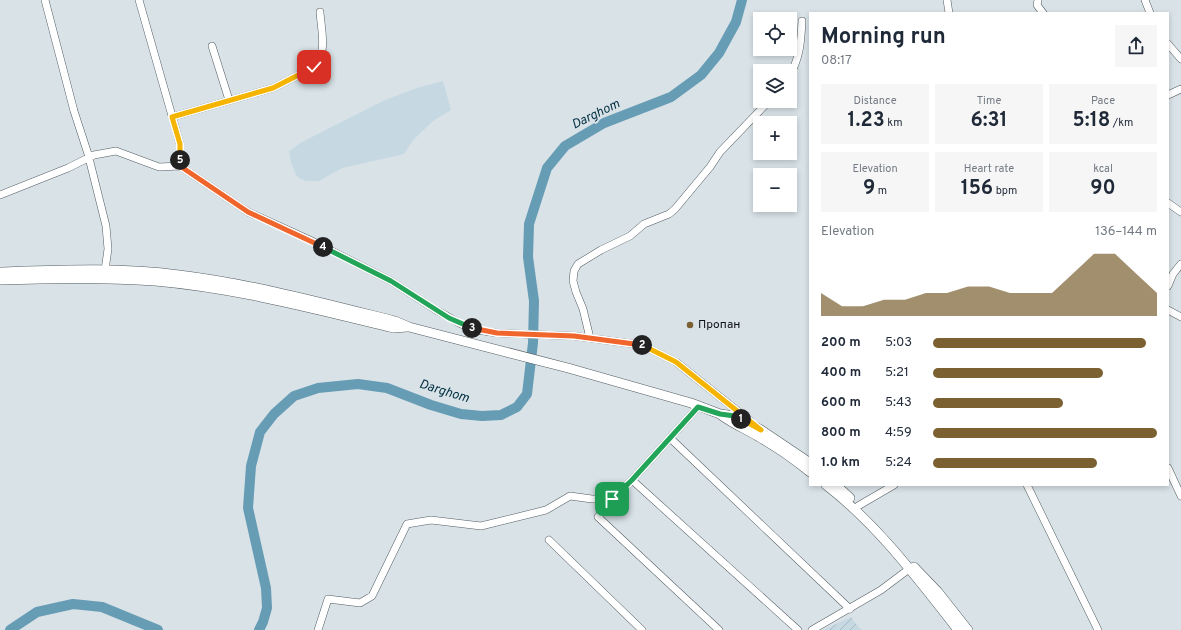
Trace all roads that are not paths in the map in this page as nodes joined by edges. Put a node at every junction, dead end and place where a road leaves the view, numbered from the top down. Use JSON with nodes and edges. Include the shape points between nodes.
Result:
{"nodes":[{"id":1,"x":46,"y":0,"type":"edge"},
{"id":2,"x":139,"y":0,"type":"edge"},
{"id":3,"x":947,"y":0,"type":"edge"},
{"id":4,"x":1038,"y":0,"type":"edge"},
{"id":5,"x":1146,"y":0,"type":"edge"},
{"id":6,"x":320,"y":12,"type":"dead end"},
{"id":7,"x":949,"y":12,"type":"edge"},
{"id":8,"x":1042,"y":12,"type":"edge"},
{"id":9,"x":1150,"y":12,"type":"edge"},
{"id":10,"x":802,"y":21,"type":"dead end"},
{"id":11,"x":1169,"y":45,"type":"edge"},
{"id":12,"x":212,"y":46,"type":"dead end"},
{"id":13,"x":1181,"y":59,"type":"edge"},
{"id":14,"x":795,"y":64,"type":"edge"},
{"id":15,"x":1181,"y":89,"type":"edge"},
{"id":16,"x":1169,"y":94,"type":"edge"},
{"id":17,"x":229,"y":100,"type":"junction"},
{"id":18,"x":762,"y":108,"type":"edge"},
{"id":19,"x":172,"y":117,"type":"junction"},
{"id":20,"x":88,"y":159,"type":"junction"},
{"id":21,"x":180,"y":166,"type":"junction"},
{"id":22,"x":0,"y":195,"type":"edge"},
{"id":23,"x":1169,"y":204,"type":"edge"},
{"id":24,"x":1181,"y":212,"type":"edge"},
{"id":25,"x":1181,"y":264,"type":"edge"},
{"id":26,"x":104,"y":270,"type":"junction"},
{"id":27,"x":0,"y":272,"type":"edge"},
{"id":28,"x":1171,"y":272,"type":"edge"},
{"id":29,"x":0,"y":280,"type":"edge"},
{"id":30,"x":1169,"y":311,"type":"edge"},
{"id":31,"x":1181,"y":317,"type":"edge"},
{"id":32,"x":409,"y":327,"type":"junction"},
{"id":33,"x":590,"y":338,"type":"junction"},
{"id":34,"x":698,"y":407,"type":"junction"},
{"id":35,"x":720,"y":414,"type":"junction"},
{"id":36,"x":761,"y":430,"type":"junction"},
{"id":37,"x":670,"y":438,"type":"junction"},
{"id":38,"x":809,"y":462,"type":"edge"},
{"id":39,"x":1169,"y":470,"type":"edge"},
{"id":40,"x":809,"y":471,"type":"edge"},
{"id":41,"x":632,"y":480,"type":"junction"},
{"id":42,"x":827,"y":486,"type":"edge"},
{"id":43,"x":837,"y":486,"type":"edge"},
{"id":44,"x":892,"y":486,"type":"edge"},
{"id":45,"x":1027,"y":486,"type":"edge"},
{"id":46,"x":1181,"y":496,"type":"edge"},
{"id":47,"x":612,"y":499,"type":"junction"},
{"id":48,"x":858,"y":506,"type":"junction"},
{"id":49,"x":549,"y":540,"type":"dead end"},
{"id":50,"x":909,"y":569,"type":"junction"},
{"id":51,"x":850,"y":609,"type":"junction"},
{"id":52,"x":318,"y":630,"type":"edge"},
{"id":53,"x":642,"y":630,"type":"edge"},
{"id":54,"x":719,"y":630,"type":"edge"},
{"id":55,"x":798,"y":630,"type":"edge"},
{"id":56,"x":812,"y":630,"type":"edge"},
{"id":57,"x":958,"y":630,"type":"edge"},
{"id":58,"x":968,"y":630,"type":"edge"},
{"id":59,"x":1098,"y":630,"type":"edge"}],
"edges":[{"from":1,"to":20,"type":"street"},
{"from":2,"to":19,"type":"street"},
{"from":3,"to":7,"type":"street"},
{"from":4,"to":8,"type":"street","via":[[1037,5]]},
{"from":5,"to":9,"type":"street"},
{"from":6,"to":17,"type":"street","via":[[322,44],[319,62],[314,67],[273,88]]},
{"from":10,"to":14,"type":"street","via":[[801,41]]},
{"from":11,"to":13,"type":"street"},
{"from":12,"to":17,"type":"street"},
{"from":15,"to":16,"type":"street"},
{"from":17,"to":19,"type":"street"},
{"from":18,"to":33,"type":"street","via":[[720,152],[675,209],[644,224],[630,236],[578,264],[573,281]]},
{"from":19,"to":21,"type":"street","via":[[180,144]]},
{"from":20,"to":21,"type":"street","via":[[94,155],[116,151],[159,167]]},
{"from":20,"to":22,"type":"street"},
{"from":20,"to":26,"type":"street","via":[[106,226],[108,248]]},
{"from":21,"to":33,"type":"street","via":[[248,212],[391,281],[461,324],[497,333]]},
{"from":23,"to":24,"type":"street"},
{"from":25,"to":28,"type":"street"},
{"from":26,"to":27,"type":"main road"},
{"from":26,"to":32,"type":"main road","via":[[178,274],[242,284],[395,321]]},
{"from":29,"to":32,"type":"main road","via":[[95,278],[155,281],[294,304],[394,328]]},
{"from":30,"to":31,"type":"street"},
{"from":32,"to":34,"type":"main road","via":[[568,368]]},
{"from":33,"to":36,"type":"street","via":[[642,345],[670,358]]},
{"from":34,"to":35,"type":"main road"},
{"from":34,"to":37,"type":"street"},
{"from":35,"to":36,"type":"main road","via":[[735,416]]},
{"from":35,"to":40,"type":"main road","via":[[731,423],[775,446]]},
{"from":36,"to":38,"type":"main road"},
{"from":37,"to":41,"type":"street"},
{"from":37,"to":51,"type":"street"},
{"from":39,"to":46,"type":"street"},
{"from":41,"to":47,"type":"street"},
{"from":41,"to":55,"type":"street"},
{"from":42,"to":50,"type":"main road","via":[[857,511]]},
{"from":43,"to":48,"type":"main road"},
{"from":44,"to":48,"type":"street"},
{"from":45,"to":59,"type":"street"},
{"from":47,"to":52,"type":"street","via":[[570,496],[546,510],[481,526],[430,520],[407,524],[372,596],[360,603],[328,599]]},
{"from":47,"to":54,"type":"street","via":[[598,517]]},
{"from":48,"to":58,"type":"main road","via":[[938,592]]},
{"from":49,"to":53,"type":"street"},
{"from":50,"to":51,"type":"street"},
{"from":50,"to":57,"type":"main road"},
{"from":51,"to":56,"type":"street"}]}
